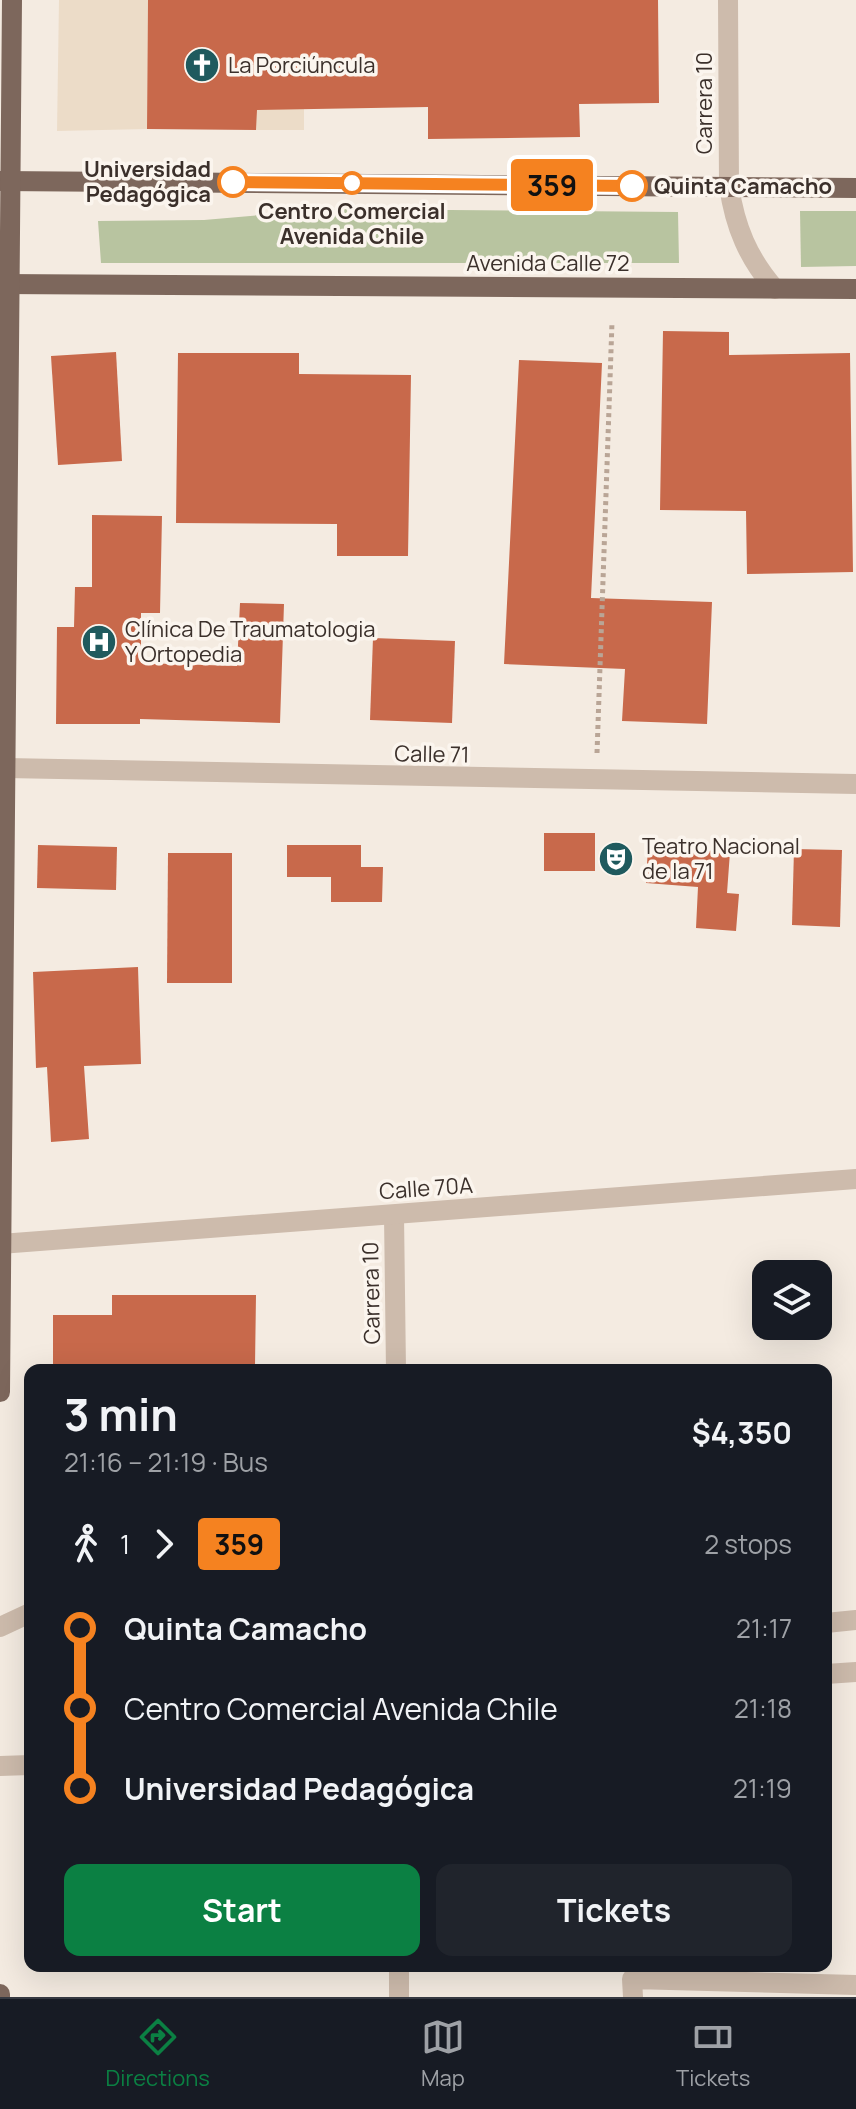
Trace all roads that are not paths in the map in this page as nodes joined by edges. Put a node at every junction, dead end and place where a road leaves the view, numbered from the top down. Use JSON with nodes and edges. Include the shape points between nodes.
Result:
{"nodes":[{"id":1,"x":12,"y":0,"type":"edge"},
{"id":2,"x":728,"y":0,"type":"edge"},
{"id":3,"x":5,"y":181,"type":"edge"},
{"id":4,"x":729,"y":186,"type":"junction"},
{"id":5,"x":856,"y":188,"type":"edge"},
{"id":6,"x":5,"y":284,"type":"edge"},
{"id":7,"x":775,"y":289,"type":"junction"},
{"id":8,"x":856,"y":289,"type":"edge"},
{"id":9,"x":6,"y":768,"type":"junction"},
{"id":10,"x":856,"y":784,"type":"edge"},
{"id":11,"x":3,"y":888,"type":"edge"},
{"id":12,"x":856,"y":1179,"type":"edge"},
{"id":13,"x":394,"y":1215,"type":"junction"},
{"id":14,"x":1,"y":1244,"type":"edge"},
{"id":15,"x":396,"y":1364,"type":"edge"},
{"id":16,"x":0,"y":1392,"type":"edge"},
{"id":17,"x":24,"y":1616,"type":"edge"},
{"id":18,"x":856,"y":1620,"type":"edge"},
{"id":19,"x":832,"y":1622,"type":"edge"},
{"id":20,"x":0,"y":1627,"type":"edge"},
{"id":21,"x":856,"y":1672,"type":"edge"},
{"id":22,"x":832,"y":1674,"type":"edge"},
{"id":23,"x":24,"y":1765,"type":"edge"},
{"id":24,"x":0,"y":1766,"type":"edge"},
{"id":25,"x":399,"y":1972,"type":"edge"},
{"id":26,"x":856,"y":1985,"type":"edge"},
{"id":27,"x":399,"y":1997,"type":"edge"},
{"id":28,"x":633,"y":1997,"type":"edge"}],
"edges":[{"from":1,"to":3,"type":"main road"},
{"from":2,"to":4,"type":"street","name":"Carrera 10"},
{"from":3,"to":4,"type":"main road"},
{"from":3,"to":6,"type":"main road"},
{"from":4,"to":5,"type":"main road"},
{"from":4,"to":7,"type":"street","name":"Carrera 10","via":[[744,246]]},
{"from":6,"to":7,"type":"main road","name":"Avenida Calle 72"},
{"from":6,"to":9,"type":"main road"},
{"from":7,"to":8,"type":"main road","name":"Avenida Calle 72"},
{"from":9,"to":10,"type":"street","name":"Calle 71"},
{"from":9,"to":11,"type":"main road"},
{"from":11,"to":14,"type":"main road"},
{"from":12,"to":13,"type":"street","name":"Calle 70A"},
{"from":13,"to":14,"type":"street","name":"Calle 70A"},
{"from":13,"to":15,"type":"street","name":"Carrera 10"},
{"from":14,"to":16,"type":"main road"},
{"from":17,"to":20,"type":"street"},
{"from":18,"to":19,"type":"street"},
{"from":21,"to":22,"type":"street"},
{"from":23,"to":24,"type":"street"},
{"from":25,"to":27,"type":"street"},
{"from":26,"to":28,"type":"street","via":[[632,1979]]}]}
